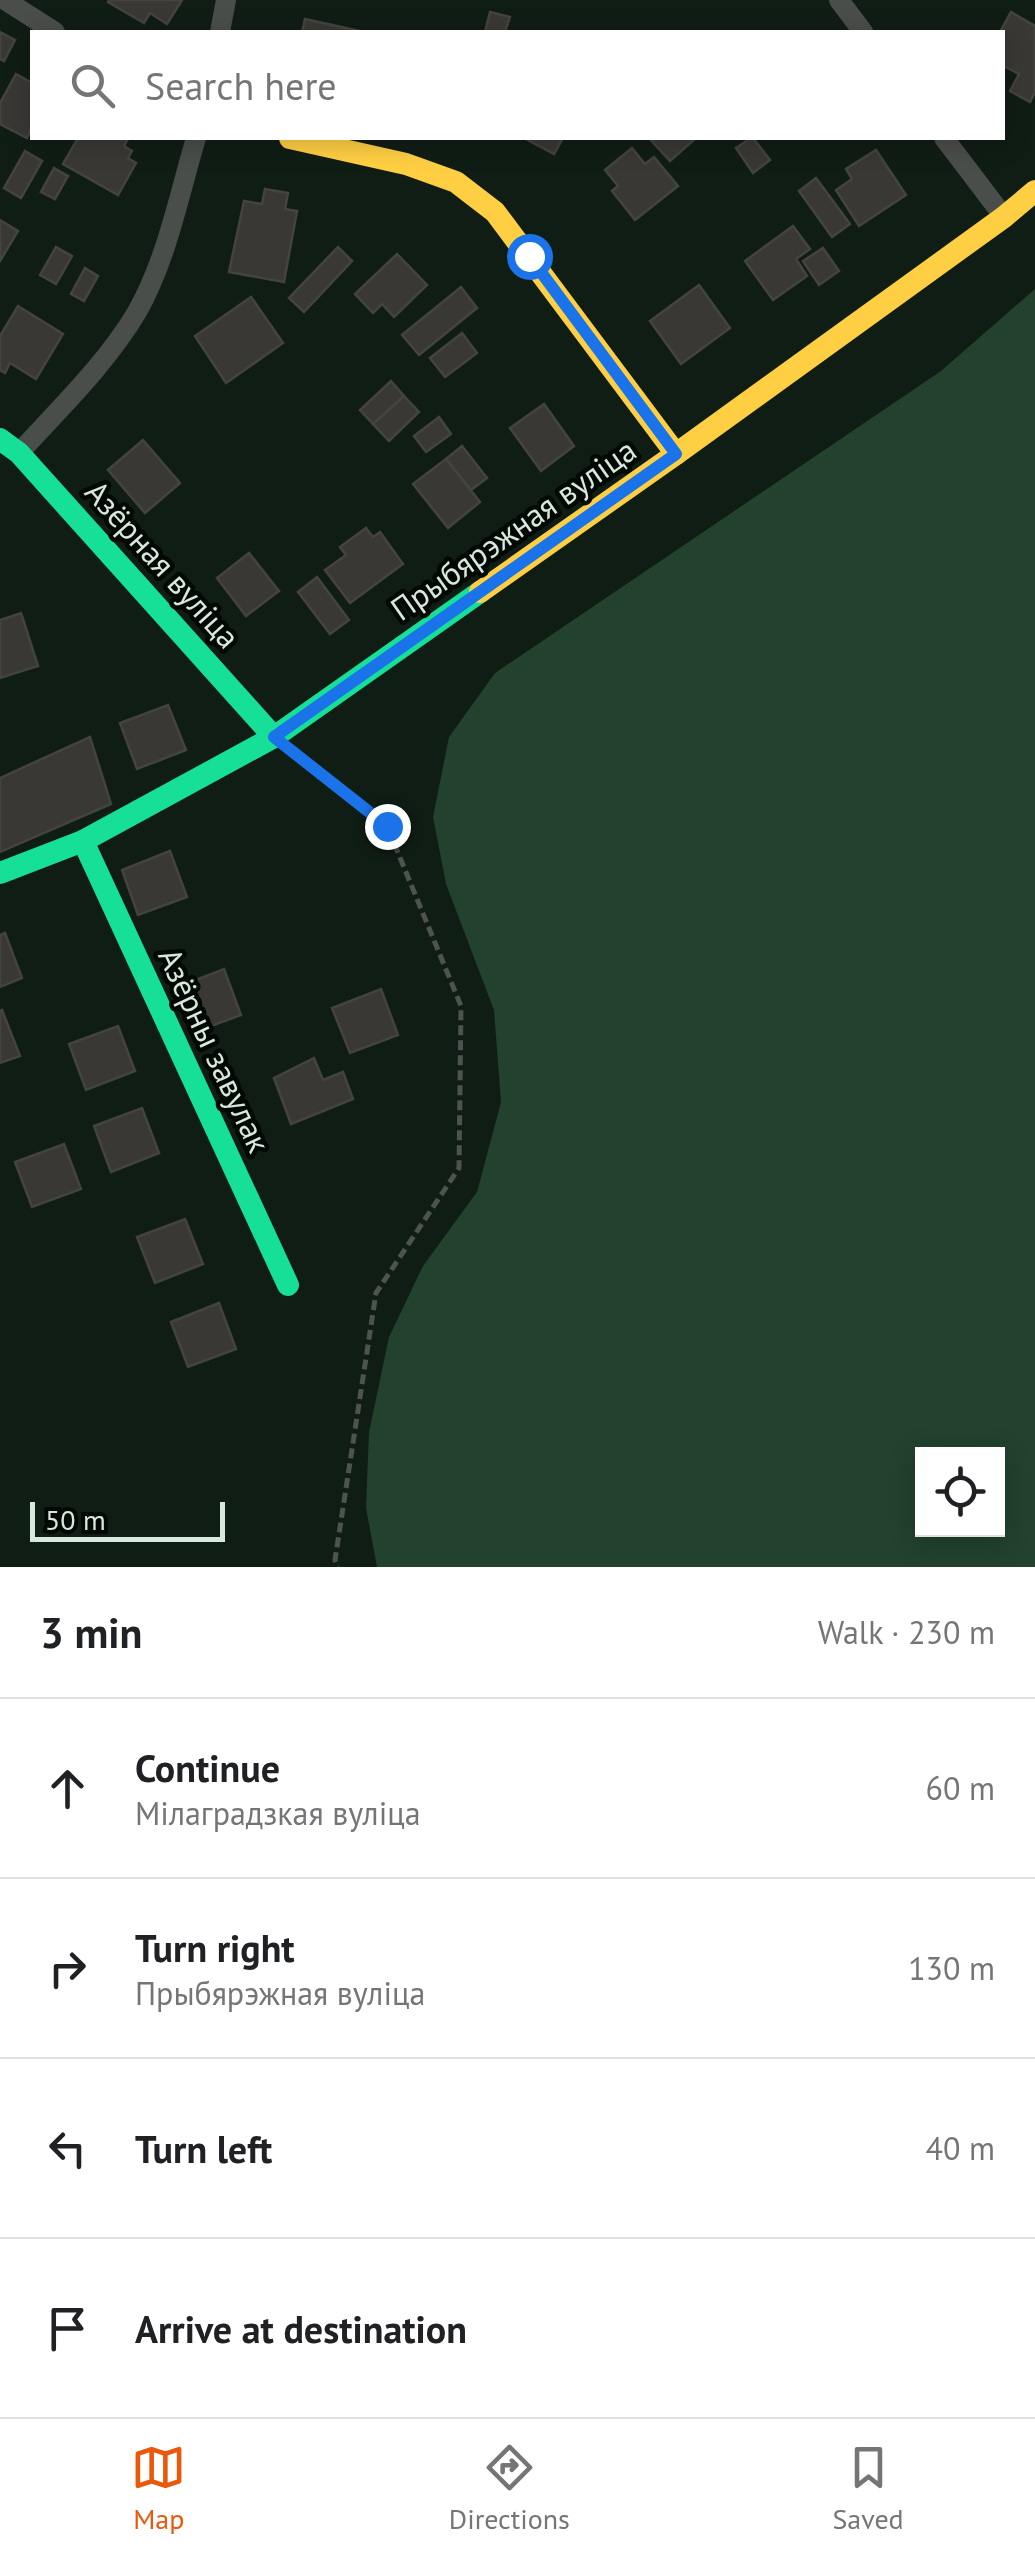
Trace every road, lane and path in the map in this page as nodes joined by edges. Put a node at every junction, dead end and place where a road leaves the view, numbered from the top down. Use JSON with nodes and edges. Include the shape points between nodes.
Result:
{"nodes":[{"id":1,"x":5,"y":0,"type":"edge"},
{"id":2,"x":226,"y":0,"type":"edge"},
{"id":3,"x":839,"y":0,"type":"edge"},
{"id":4,"x":51,"y":30,"type":"edge"},
{"id":5,"x":220,"y":30,"type":"edge"},
{"id":6,"x":862,"y":30,"type":"edge"},
{"id":7,"x":195,"y":140,"type":"edge"},
{"id":8,"x":299,"y":140,"type":"edge"},
{"id":9,"x":946,"y":140,"type":"edge"},
{"id":10,"x":1035,"y":190,"type":"edge"},
{"id":11,"x":1004,"y":217,"type":"junction"},
{"id":12,"x":10,"y":446,"type":"edge"},
{"id":13,"x":676,"y":454,"type":"junction"},
{"id":14,"x":274,"y":737,"type":"junction"},
{"id":15,"x":82,"y":841,"type":"junction"},
{"id":16,"x":0,"y":873,"type":"edge"},
{"id":17,"x":288,"y":1285,"type":"dead end"},
{"id":18,"x":338,"y":1567,"type":"edge"}],
"edges":[{"from":1,"to":4,"type":"street"},
{"from":2,"to":5,"type":"street"},
{"from":3,"to":6,"type":"street"},
{"from":7,"to":12,"type":"street","via":[[138,310],[102,362]]},
{"from":8,"to":13,"type":"street","via":[[440,176],[495,212]]},
{"from":9,"to":11,"type":"street"},
{"from":10,"to":11,"type":"street","name":"Прыбярэжная вуліца"},
{"from":11,"to":13,"type":"street","name":"Прыбярэжная вуліца"},
{"from":12,"to":14,"type":"street","name":"Азёрная вуліца"},
{"from":13,"to":14,"type":"street","name":"Прыбярэжная вуліца"},
{"from":14,"to":15,"type":"street","name":"Прыбярэжная вуліца"},
{"from":14,"to":18,"type":"path","via":[[387,826],[461,1006],[459,1168],[376,1294]]},
{"from":15,"to":16,"type":"street","name":"Прыбярэжная вуліца"},
{"from":15,"to":17,"type":"street","name":"Азёрны завулак"}]}
